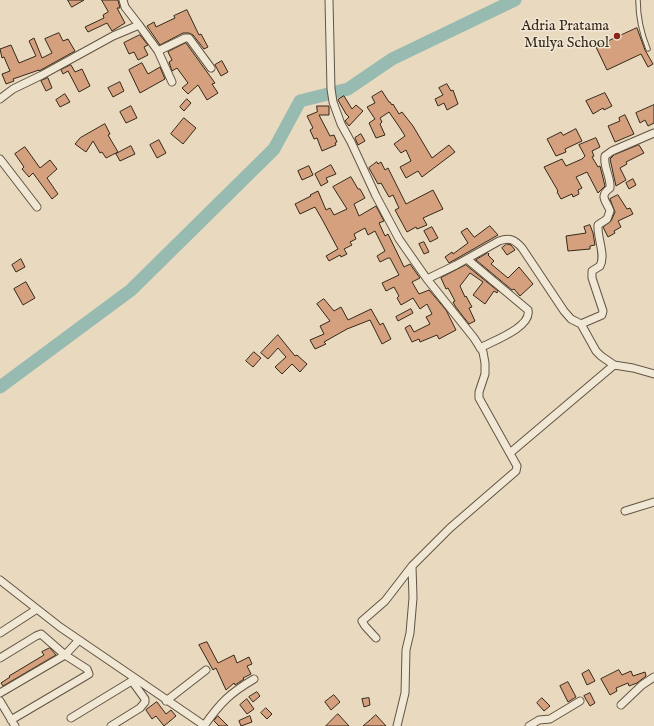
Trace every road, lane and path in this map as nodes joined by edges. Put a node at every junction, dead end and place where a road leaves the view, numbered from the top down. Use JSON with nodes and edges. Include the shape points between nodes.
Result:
{"nodes":[{"id":1,"x":123,"y":0,"type":"edge"},
{"id":2,"x":329,"y":0,"type":"edge"},
{"id":3,"x":638,"y":0,"type":"edge"},
{"id":4,"x":139,"y":25,"type":"junction"},
{"id":5,"x":648,"y":49,"type":"dead end"},
{"id":6,"x":158,"y":51,"type":"junction"},
{"id":7,"x":211,"y":68,"type":"dead end"},
{"id":8,"x":172,"y":82,"type":"dead end"},
{"id":9,"x":0,"y":99,"type":"edge"},
{"id":10,"x":654,"y":133,"type":"edge"},
{"id":11,"x":0,"y":159,"type":"edge"},
{"id":12,"x":37,"y":207,"type":"dead end"},
{"id":13,"x":467,"y":260,"type":"junction"},
{"id":14,"x":427,"y":278,"type":"junction"},
{"id":15,"x":581,"y":324,"type":"junction"},
{"id":16,"x":480,"y":348,"type":"junction"},
{"id":17,"x":614,"y":365,"type":"junction"},
{"id":18,"x":654,"y":374,"type":"edge"},
{"id":19,"x":510,"y":453,"type":"junction"},
{"id":20,"x":654,"y":502,"type":"edge"},
{"id":21,"x":625,"y":511,"type":"dead end"},
{"id":22,"x":412,"y":566,"type":"junction"},
{"id":23,"x":0,"y":580,"type":"edge"},
{"id":24,"x":37,"y":609,"type":"junction"},
{"id":25,"x":0,"y":633,"type":"edge"},
{"id":26,"x":376,"y":638,"type":"dead end"},
{"id":27,"x":79,"y":640,"type":"junction"},
{"id":28,"x":65,"y":655,"type":"junction"},
{"id":29,"x":0,"y":658,"type":"edge"},
{"id":30,"x":206,"y":670,"type":"dead end"},
{"id":31,"x":654,"y":677,"type":"edge"},
{"id":32,"x":254,"y":679,"type":"dead end"},
{"id":33,"x":134,"y":680,"type":"junction"},
{"id":34,"x":0,"y":693,"type":"edge"},
{"id":35,"x":166,"y":701,"type":"junction"},
{"id":36,"x":580,"y":701,"type":"dead end"},
{"id":37,"x":1,"y":704,"type":"edge"},
{"id":38,"x":621,"y":704,"type":"dead end"},
{"id":39,"x":71,"y":718,"type":"dead end"},
{"id":40,"x":13,"y":723,"type":"edge"},
{"id":41,"x":111,"y":726,"type":"edge"},
{"id":42,"x":205,"y":726,"type":"edge"},
{"id":43,"x":397,"y":726,"type":"edge"},
{"id":44,"x":529,"y":726,"type":"edge"}],
"edges":[{"from":1,"to":4,"type":"street","via":[[125,7]]},
{"from":2,"to":14,"type":"street","via":[[333,102],[341,124],[399,239]]},
{"from":3,"to":5,"type":"lane","via":[[642,34]]},
{"from":4,"to":6,"type":"street"},
{"from":4,"to":9,"type":"street","via":[[13,89]]},
{"from":6,"to":7,"type":"street","via":[[189,38]]},
{"from":6,"to":8,"type":"street"},
{"from":10,"to":15,"type":"street","via":[[605,156],[604,163],[610,188],[603,194],[610,212],[607,219],[598,225],[602,258],[600,266],[592,271],[603,311],[602,315]]},
{"from":11,"to":12,"type":"street"},
{"from":13,"to":14,"type":"street"},
{"from":13,"to":15,"type":"street","via":[[499,241],[516,241],[564,311],[571,319]]},
{"from":13,"to":16,"type":"street","via":[[528,310],[529,315],[516,330]]},
{"from":14,"to":16,"type":"street"},
{"from":15,"to":17,"type":"street","via":[[596,350]]},
{"from":16,"to":19,"type":"street","via":[[483,352],[485,374],[479,398]]},
{"from":17,"to":18,"type":"street"},
{"from":17,"to":19,"type":"street"},
{"from":19,"to":22,"type":"street","via":[[516,462],[516,471],[450,528]]},
{"from":20,"to":21,"type":"street"},
{"from":22,"to":26,"type":"street","via":[[384,601],[362,621]]},
{"from":22,"to":43,"type":"street","via":[[410,632],[406,650],[404,694]]},
{"from":23,"to":24,"type":"street"},
{"from":24,"to":25,"type":"street"},
{"from":24,"to":27,"type":"street"},
{"from":27,"to":28,"type":"street"},
{"from":27,"to":33,"type":"street"},
{"from":28,"to":29,"type":"street","via":[[41,634]]},
{"from":28,"to":34,"type":"street"},
{"from":28,"to":40,"type":"street","via":[[87,668],[89,674]]},
{"from":30,"to":35,"type":"street"},
{"from":31,"to":38,"type":"street"},
{"from":32,"to":42,"type":"street","via":[[226,698]]},
{"from":33,"to":35,"type":"street"},
{"from":33,"to":39,"type":"street"},
{"from":33,"to":41,"type":"street","via":[[145,702],[140,708]]},
{"from":35,"to":42,"type":"street"},
{"from":36,"to":44,"type":"street","via":[[550,718],[539,720]]},
{"from":37,"to":40,"type":"street"}]}
